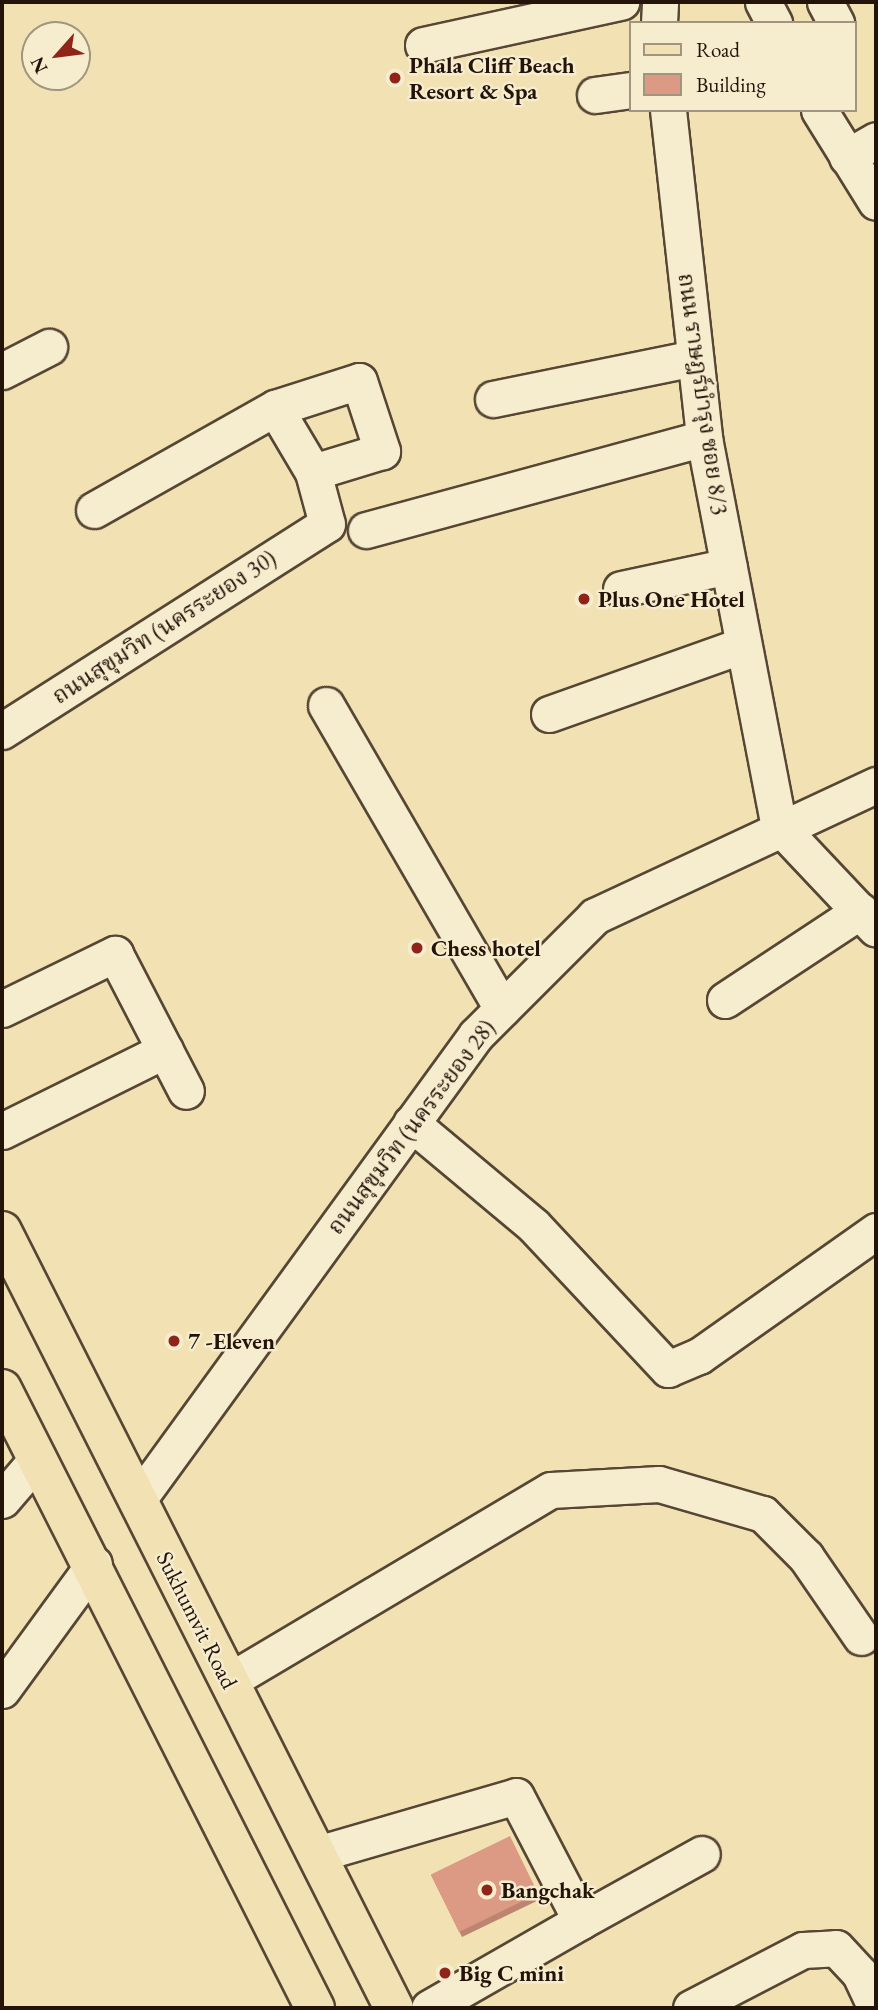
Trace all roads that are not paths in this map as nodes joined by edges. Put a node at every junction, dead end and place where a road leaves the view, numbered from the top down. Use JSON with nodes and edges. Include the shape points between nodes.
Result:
{"nodes":[{"id":1,"x":621,"y":2,"type":"edge"},
{"id":2,"x":660,"y":2,"type":"edge"},
{"id":3,"x":763,"y":2,"type":"edge"},
{"id":4,"x":825,"y":2,"type":"edge"},
{"id":5,"x":659,"y":21,"type":"edge"},
{"id":6,"x":773,"y":21,"type":"edge"},
{"id":7,"x":835,"y":21,"type":"edge"},
{"id":8,"x":423,"y":45,"type":"dead end"},
{"id":9,"x":630,"y":90,"type":"edge"},
{"id":10,"x":595,"y":95,"type":"dead end"},
{"id":11,"x":668,"y":112,"type":"edge"},
{"id":12,"x":821,"y":112,"type":"edge"},
{"id":13,"x":862,"y":148,"type":"edge"},
{"id":14,"x":876,"y":202,"type":"edge"},
{"id":15,"x":49,"y":347,"type":"dead end"},
{"id":16,"x":695,"y":358,"type":"junction"},
{"id":17,"x":2,"y":371,"type":"edge"},
{"id":18,"x":493,"y":399,"type":"dead end"},
{"id":19,"x":275,"y":408,"type":"junction"},
{"id":20,"x":704,"y":438,"type":"junction"},
{"id":21,"x":313,"y":472,"type":"junction"},
{"id":22,"x":94,"y":510,"type":"dead end"},
{"id":23,"x":366,"y":530,"type":"dead end"},
{"id":24,"x":729,"y":566,"type":"junction"},
{"id":25,"x":621,"y":589,"type":"dead end"},
{"id":26,"x":740,"y":646,"type":"junction"},
{"id":27,"x":326,"y":705,"type":"dead end"},
{"id":28,"x":549,"y":714,"type":"dead end"},
{"id":29,"x":2,"y":731,"type":"edge"},
{"id":30,"x":876,"y":786,"type":"edge"},
{"id":31,"x":779,"y":826,"type":"junction"},
{"id":32,"x":868,"y":920,"type":"edge"},
{"id":33,"x":726,"y":1000,"type":"dead end"},
{"id":34,"x":2,"y":1009,"type":"edge"},
{"id":35,"x":502,"y":1009,"type":"junction"},
{"id":36,"x":164,"y":1050,"type":"junction"},
{"id":37,"x":186,"y":1091,"type":"dead end"},
{"id":38,"x":411,"y":1122,"type":"junction"},
{"id":39,"x":2,"y":1130,"type":"edge"},
{"id":40,"x":2,"y":1231,"type":"edge"},
{"id":41,"x":876,"y":1231,"type":"edge"},
{"id":42,"x":2,"y":1389,"type":"edge"},
{"id":43,"x":38,"y":1458,"type":"junction"},
{"id":44,"x":2,"y":1500,"type":"edge"},
{"id":45,"x":137,"y":1501,"type":"junction"},
{"id":46,"x":94,"y":1564,"type":"junction"},
{"id":47,"x":861,"y":1637,"type":"dead end"},
{"id":48,"x":229,"y":1681,"type":"junction"},
{"id":49,"x":2,"y":1690,"type":"edge"},
{"id":50,"x":317,"y":1854,"type":"junction"},
{"id":51,"x":702,"y":1854,"type":"dead end"},
{"id":52,"x":581,"y":1921,"type":"junction"},
{"id":53,"x":315,"y":2008,"type":"edge"},
{"id":54,"x":394,"y":2008,"type":"edge"},
{"id":55,"x":429,"y":2008,"type":"edge"},
{"id":56,"x":691,"y":2008,"type":"edge"},
{"id":57,"x":876,"y":2008,"type":"edge"}],
"edges":[{"from":1,"to":8,"type":"street"},
{"from":2,"to":5,"type":"street"},
{"from":3,"to":6,"type":"street"},
{"from":4,"to":7,"type":"street"},
{"from":9,"to":10,"type":"street"},
{"from":11,"to":16,"type":"street","name":"ถนน ราษฎร์บำรุง ซอย 8/3"},
{"from":12,"to":13,"type":"street"},
{"from":13,"to":14,"type":"street"},
{"from":15,"to":17,"type":"street"},
{"from":16,"to":18,"type":"street"},
{"from":16,"to":20,"type":"street","name":"ถนน ราษฎร์บำรุง ซอย 8/3"},
{"from":19,"to":21,"type":"street"},
{"from":19,"to":21,"type":"street","via":[[359,381],[382,451]]},
{"from":19,"to":22,"type":"street"},
{"from":20,"to":23,"type":"street"},
{"from":20,"to":24,"type":"street","name":"ถนน ราษฎร์บำรุง ซอย 8/3"},
{"from":21,"to":29,"type":"street","name":"ถนนสุขุมวิท (นครระยอง 30)","via":[[327,524]]},
{"from":24,"to":25,"type":"street"},
{"from":24,"to":26,"type":"street","name":"ถนน ราษฎร์บำรุง ซอย 8/3"},
{"from":26,"to":28,"type":"street"},
{"from":26,"to":31,"type":"street","name":"ถนน ราษฎร์บำรุง ซอย 8/3"},
{"from":27,"to":35,"type":"street"},
{"from":30,"to":31,"type":"street","name":"ถนนสุขุมวิท (นครระยอง 28)"},
{"from":31,"to":32,"type":"street"},
{"from":31,"to":35,"type":"street","name":"ถนนสุขุมวิท (นครระยอง 28)","via":[[596,916]]},
{"from":32,"to":33,"type":"street"},
{"from":34,"to":36,"type":"street","via":[[115,954]]},
{"from":35,"to":38,"type":"street","name":"ถนนสุขุมวิท (นครระยอง 28)"},
{"from":36,"to":37,"type":"street"},
{"from":36,"to":39,"type":"street"},
{"from":38,"to":41,"type":"street","via":[[534,1226],[668,1368],[699,1356]]},
{"from":38,"to":45,"type":"street","name":"ถนนสุขุมวิท (นครระยอง 28)"},
{"from":40,"to":45,"type":"main road","name":"Sukhumvit Road"},
{"from":42,"to":43,"type":"main road"},
{"from":43,"to":44,"type":"street"},
{"from":43,"to":46,"type":"main road"},
{"from":45,"to":48,"type":"main road","name":"Sukhumvit Road"},
{"from":46,"to":49,"type":"street"},
{"from":46,"to":53,"type":"main road"},
{"from":47,"to":48,"type":"street","via":[[806,1557],[764,1514],[659,1483],[551,1490]]},
{"from":48,"to":50,"type":"main road","name":"Sukhumvit Road"},
{"from":50,"to":52,"type":"street","via":[[516,1797]]},
{"from":50,"to":54,"type":"main road","name":"Sukhumvit Road"},
{"from":51,"to":52,"type":"street"},
{"from":52,"to":55,"type":"street"},
{"from":56,"to":57,"type":"street","via":[[803,1950],[836,1948],[860,1974]]}]}
